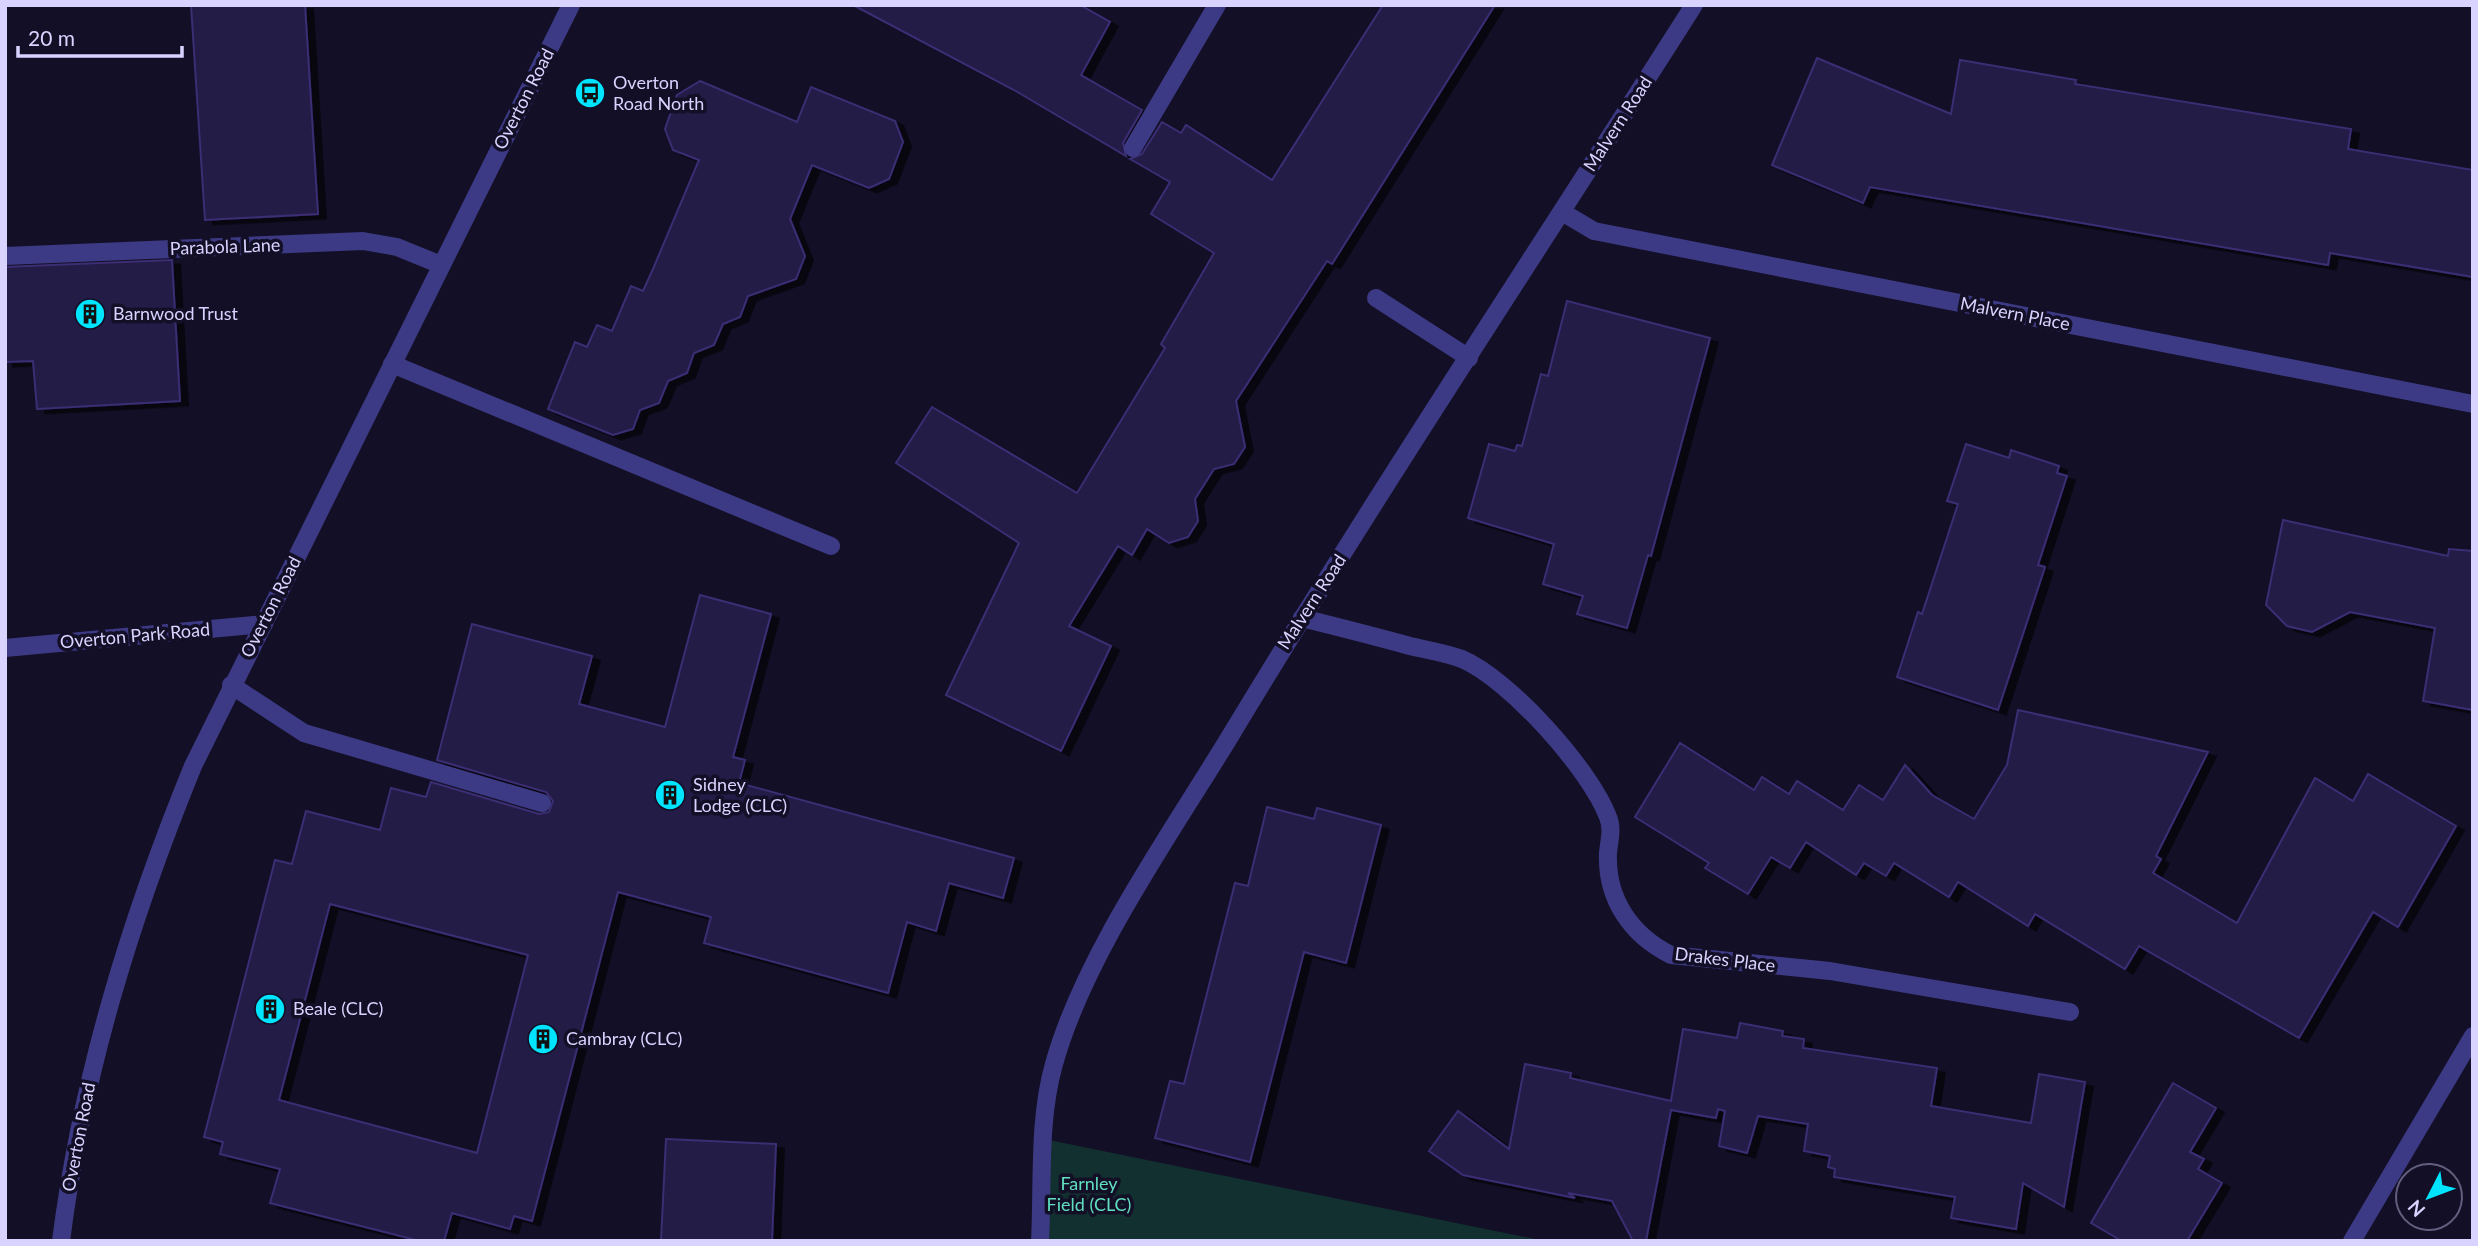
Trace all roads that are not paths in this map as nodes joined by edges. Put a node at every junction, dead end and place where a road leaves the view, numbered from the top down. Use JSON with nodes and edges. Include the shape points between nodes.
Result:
{"nodes":[{"id":1,"x":571,"y":5,"type":"edge"},
{"id":2,"x":1217,"y":5,"type":"edge"},
{"id":3,"x":1694,"y":5,"type":"edge"},
{"id":4,"x":1133,"y":148,"type":"dead end"},
{"id":5,"x":1562,"y":212,"type":"junction"},
{"id":6,"x":5,"y":256,"type":"edge"},
{"id":7,"x":441,"y":265,"type":"junction"},
{"id":8,"x":1376,"y":298,"type":"dead end"},
{"id":9,"x":1469,"y":358,"type":"junction"},
{"id":10,"x":392,"y":364,"type":"junction"},
{"id":11,"x":2473,"y":404,"type":"edge"},
{"id":12,"x":831,"y":546,"type":"dead end"},
{"id":13,"x":1302,"y":618,"type":"junction"},
{"id":14,"x":264,"y":624,"type":"junction"},
{"id":15,"x":5,"y":648,"type":"edge"},
{"id":16,"x":231,"y":685,"type":"junction"},
{"id":17,"x":541,"y":803,"type":"dead end"},
{"id":18,"x":2070,"y":1012,"type":"dead end"},
{"id":19,"x":2473,"y":1036,"type":"edge"},
{"id":20,"x":61,"y":1241,"type":"edge"},
{"id":21,"x":1040,"y":1241,"type":"edge"},
{"id":22,"x":2352,"y":1241,"type":"edge"}],
"edges":[{"from":1,"to":7,"type":"street","name":"Overton Road"},
{"from":2,"to":4,"type":"street"},
{"from":3,"to":5,"type":"street","name":"Malvern Road"},
{"from":5,"to":9,"type":"street","name":"Malvern Road"},
{"from":5,"to":11,"type":"street","name":"Malvern Place","via":[[1594,232]]},
{"from":6,"to":7,"type":"street","name":"Parabola Lane","via":[[363,241],[397,247]]},
{"from":7,"to":10,"type":"street","name":"Overton Road"},
{"from":8,"to":9,"type":"street"},
{"from":9,"to":13,"type":"street","name":"Malvern Road"},
{"from":10,"to":12,"type":"street"},
{"from":10,"to":14,"type":"street","name":"Overton Road"},
{"from":13,"to":18,"type":"street","name":"Drakes Place","via":[[1462,659],[1526,709],[1570,757],[1604,808],[1611,825],[1613,895],[1625,918],[1653,946],[1671,955],[1830,971]]},
{"from":13,"to":21,"type":"street","name":"Malvern Road","via":[[1111,934],[1074,1010],[1053,1065],[1045,1119]]},
{"from":14,"to":15,"type":"street","name":"Overton Park Road"},
{"from":14,"to":16,"type":"street","name":"Overton Road"},
{"from":16,"to":17,"type":"street","via":[[304,733]]},
{"from":16,"to":20,"type":"street","name":"Overton Road","via":[[192,766],[126,945],[80,1123]]},
{"from":19,"to":22,"type":"street"}]}
